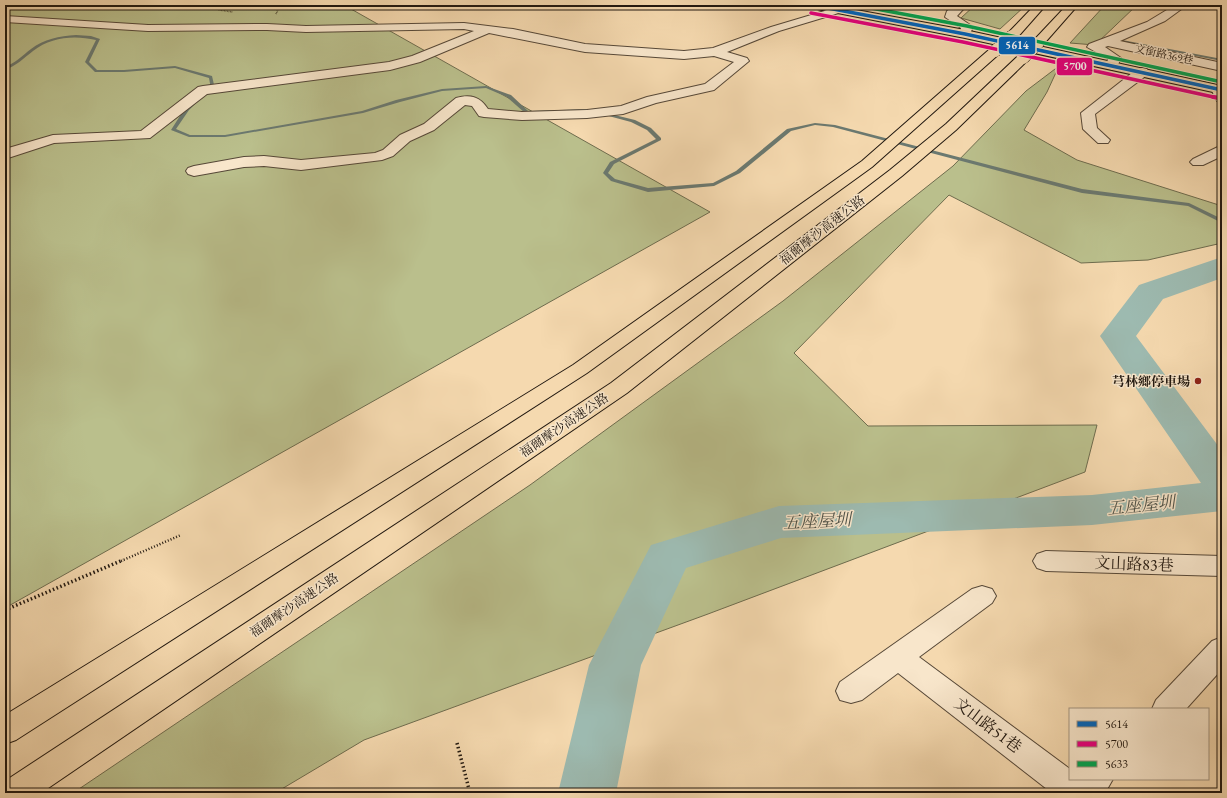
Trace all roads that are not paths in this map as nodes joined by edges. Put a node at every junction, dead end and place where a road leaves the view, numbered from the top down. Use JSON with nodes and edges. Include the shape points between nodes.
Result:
{"nodes":[{"id":1,"x":812,"y":5,"type":"edge"},
{"id":2,"x":962,"y":5,"type":"edge"},
{"id":3,"x":1041,"y":5,"type":"edge"},
{"id":4,"x":1073,"y":5,"type":"edge"},
{"id":5,"x":1182,"y":5,"type":"edge"},
{"id":6,"x":838,"y":10,"type":"junction"},
{"id":7,"x":5,"y":19,"type":"edge"},
{"id":8,"x":487,"y":29,"type":"junction"},
{"id":9,"x":965,"y":34,"type":"junction"},
{"id":10,"x":1106,"y":42,"type":"junction"},
{"id":11,"x":715,"y":52,"type":"junction"},
{"id":12,"x":1112,"y":66,"type":"junction"},
{"id":13,"x":1222,"y":67,"type":"edge"},
{"id":14,"x":1142,"y":72,"type":"junction"},
{"id":15,"x":1221,"y":92,"type":"edge"},
{"id":16,"x":1103,"y":140,"type":"dead end"},
{"id":17,"x":1222,"y":150,"type":"edge"},
{"id":18,"x":5,"y":154,"type":"edge"},
{"id":19,"x":1198,"y":162,"type":"dead end"},
{"id":20,"x":194,"y":171,"type":"dead end"},
{"id":21,"x":1046,"y":561,"type":"dead end"},
{"id":22,"x":1222,"y":566,"type":"edge"},
{"id":23,"x":982,"y":596,"type":"dead end"},
{"id":24,"x":1222,"y":649,"type":"edge"},
{"id":25,"x":899,"y":658,"type":"junction"},
{"id":26,"x":851,"y":691,"type":"dead end"},
{"id":27,"x":1168,"y":708,"type":"edge"},
{"id":28,"x":5,"y":731,"type":"edge"},
{"id":29,"x":1096,"y":780,"type":"edge"},
{"id":30,"x":14,"y":793,"type":"edge"},
{"id":31,"x":1077,"y":793,"type":"edge"},
{"id":32,"x":1084,"y":793,"type":"edge"}],
"edges":[{"from":1,"to":6,"type":"main road"},
{"from":2,"to":9,"type":"street","via":[[951,13],[951,17],[966,27]]},
{"from":3,"to":28,"type":"main road","name":"福爾摩沙高速公路","bridge":true,"via":[[1012,36],[867,164],[580,369]]},
{"from":4,"to":30,"type":"main road","name":"福爾摩沙高速公路","bridge":true,"via":[[1023,58],[951,127],[896,173],[619,388]]},
{"from":5,"to":10,"type":"street","via":[[1151,26]]},
{"from":6,"to":9,"type":"main road"},
{"from":6,"to":11,"type":"street","via":[[775,29]]},
{"from":7,"to":8,"type":"street","via":[[148,28],[464,26]]},
{"from":8,"to":11,"type":"street","via":[[592,48],[684,55]]},
{"from":8,"to":18,"type":"street","via":[[416,59],[390,66],[203,90],[145,135],[53,140]]},
{"from":9,"to":12,"type":"main road"},
{"from":10,"to":12,"type":"street","via":[[1093,47],[1115,58]]},
{"from":10,"to":13,"type":"street","name":"文銜路369巷"},
{"from":11,"to":20,"type":"street","via":[[743,61],[709,87],[652,100],[623,110],[522,116],[484,113],[477,103],[461,101],[429,127],[405,138],[388,153],[377,157],[301,165],[264,161],[244,162]]},
{"from":12,"to":14,"type":"main road"},
{"from":14,"to":15,"type":"main road"},
{"from":14,"to":16,"type":"street","via":[[1088,113],[1090,129]]},
{"from":17,"to":19,"type":"street"},
{"from":21,"to":22,"type":"street","name":"文山路83巷"},
{"from":23,"to":25,"type":"street"},
{"from":24,"to":27,"type":"street"},
{"from":25,"to":26,"type":"street"},
{"from":25,"to":31,"type":"street","name":"文山路51巷"},
{"from":29,"to":32,"type":"street"}]}
